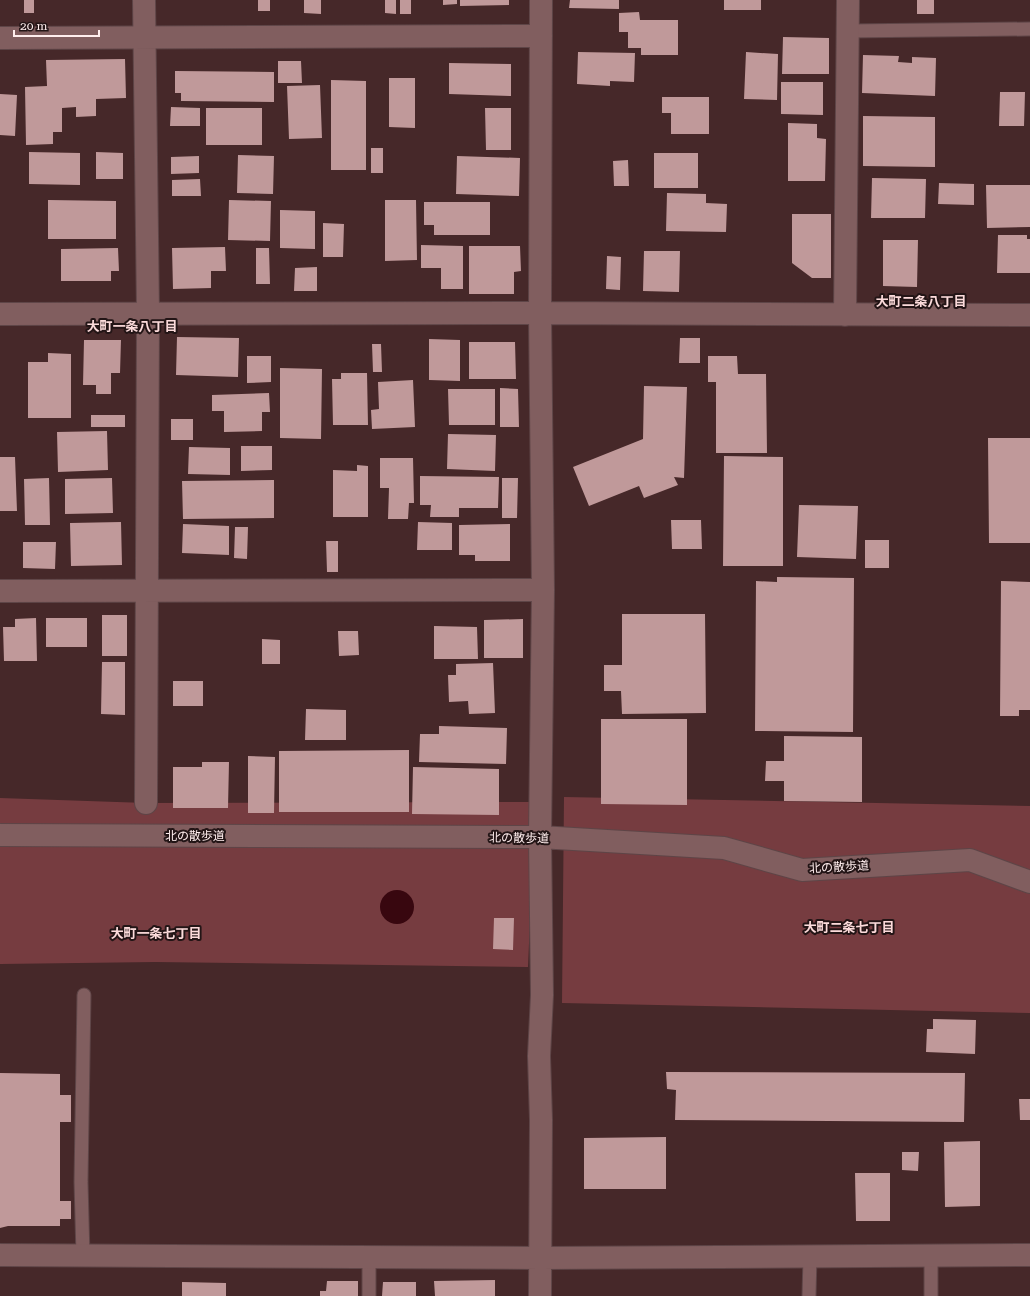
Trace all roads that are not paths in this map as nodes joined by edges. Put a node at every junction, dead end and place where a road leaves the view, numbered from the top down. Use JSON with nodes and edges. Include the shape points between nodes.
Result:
{"nodes":[{"id":1,"x":144,"y":0,"type":"edge"},
{"id":2,"x":541,"y":0,"type":"edge"},
{"id":3,"x":848,"y":0,"type":"edge"},
{"id":4,"x":1029,"y":29,"type":"edge"},
{"id":5,"x":847,"y":31,"type":"junction"},
{"id":6,"x":541,"y":36,"type":"junction"},
{"id":7,"x":0,"y":38,"type":"edge"},
{"id":8,"x":144,"y":38,"type":"junction"},
{"id":9,"x":540,"y":313,"type":"junction"},
{"id":10,"x":0,"y":314,"type":"edge"},
{"id":11,"x":148,"y":314,"type":"junction"},
{"id":12,"x":845,"y":315,"type":"junction"},
{"id":13,"x":1030,"y":315,"type":"edge"},
{"id":14,"x":0,"y":590,"type":"edge"},
{"id":15,"x":147,"y":590,"type":"junction"},
{"id":16,"x":543,"y":590,"type":"junction"},
{"id":17,"x":146,"y":803,"type":"dead end"},
{"id":18,"x":0,"y":835,"type":"edge"},
{"id":19,"x":540,"y":838,"type":"junction"},
{"id":20,"x":1030,"y":882,"type":"edge"},
{"id":21,"x":84,"y":995,"type":"dead end"},
{"id":22,"x":0,"y":1255,"type":"edge"},
{"id":23,"x":1030,"y":1255,"type":"edge"},
{"id":24,"x":83,"y":1256,"type":"junction"},
{"id":25,"x":810,"y":1256,"type":"junction"},
{"id":26,"x":931,"y":1256,"type":"junction"},
{"id":27,"x":369,"y":1257,"type":"junction"},
{"id":28,"x":540,"y":1258,"type":"junction"},
{"id":29,"x":369,"y":1296,"type":"edge"},
{"id":30,"x":540,"y":1296,"type":"edge"},
{"id":31,"x":810,"y":1296,"type":"edge"},
{"id":32,"x":931,"y":1296,"type":"edge"}],
"edges":[{"from":1,"to":8,"type":"street"},
{"from":2,"to":6,"type":"street"},
{"from":3,"to":5,"type":"street"},
{"from":4,"to":5,"type":"lane"},
{"from":5,"to":12,"type":"street"},
{"from":6,"to":8,"type":"street"},
{"from":6,"to":9,"type":"street"},
{"from":7,"to":8,"type":"street"},
{"from":8,"to":11,"type":"street"},
{"from":9,"to":11,"type":"street"},
{"from":9,"to":12,"type":"street"},
{"from":9,"to":16,"type":"street"},
{"from":10,"to":11,"type":"street"},
{"from":11,"to":15,"type":"street"},
{"from":12,"to":13,"type":"street"},
{"from":14,"to":15,"type":"street"},
{"from":15,"to":16,"type":"street"},
{"from":15,"to":17,"type":"street"},
{"from":16,"to":19,"type":"street"},
{"from":18,"to":19,"type":"street","name":"北の散歩道"},
{"from":19,"to":20,"type":"street","name":"北の散歩道","via":[[724,848],[802,870],[970,860]]},
{"from":19,"to":28,"type":"street"},
{"from":21,"to":24,"type":"lane","via":[[81,1182]]},
{"from":22,"to":24,"type":"street"},
{"from":23,"to":26,"type":"street"},
{"from":24,"to":27,"type":"street"},
{"from":25,"to":26,"type":"street"},
{"from":25,"to":28,"type":"street"},
{"from":25,"to":31,"type":"lane"},
{"from":26,"to":32,"type":"lane"},
{"from":27,"to":28,"type":"street"},
{"from":27,"to":29,"type":"lane"},
{"from":28,"to":30,"type":"street"}]}
